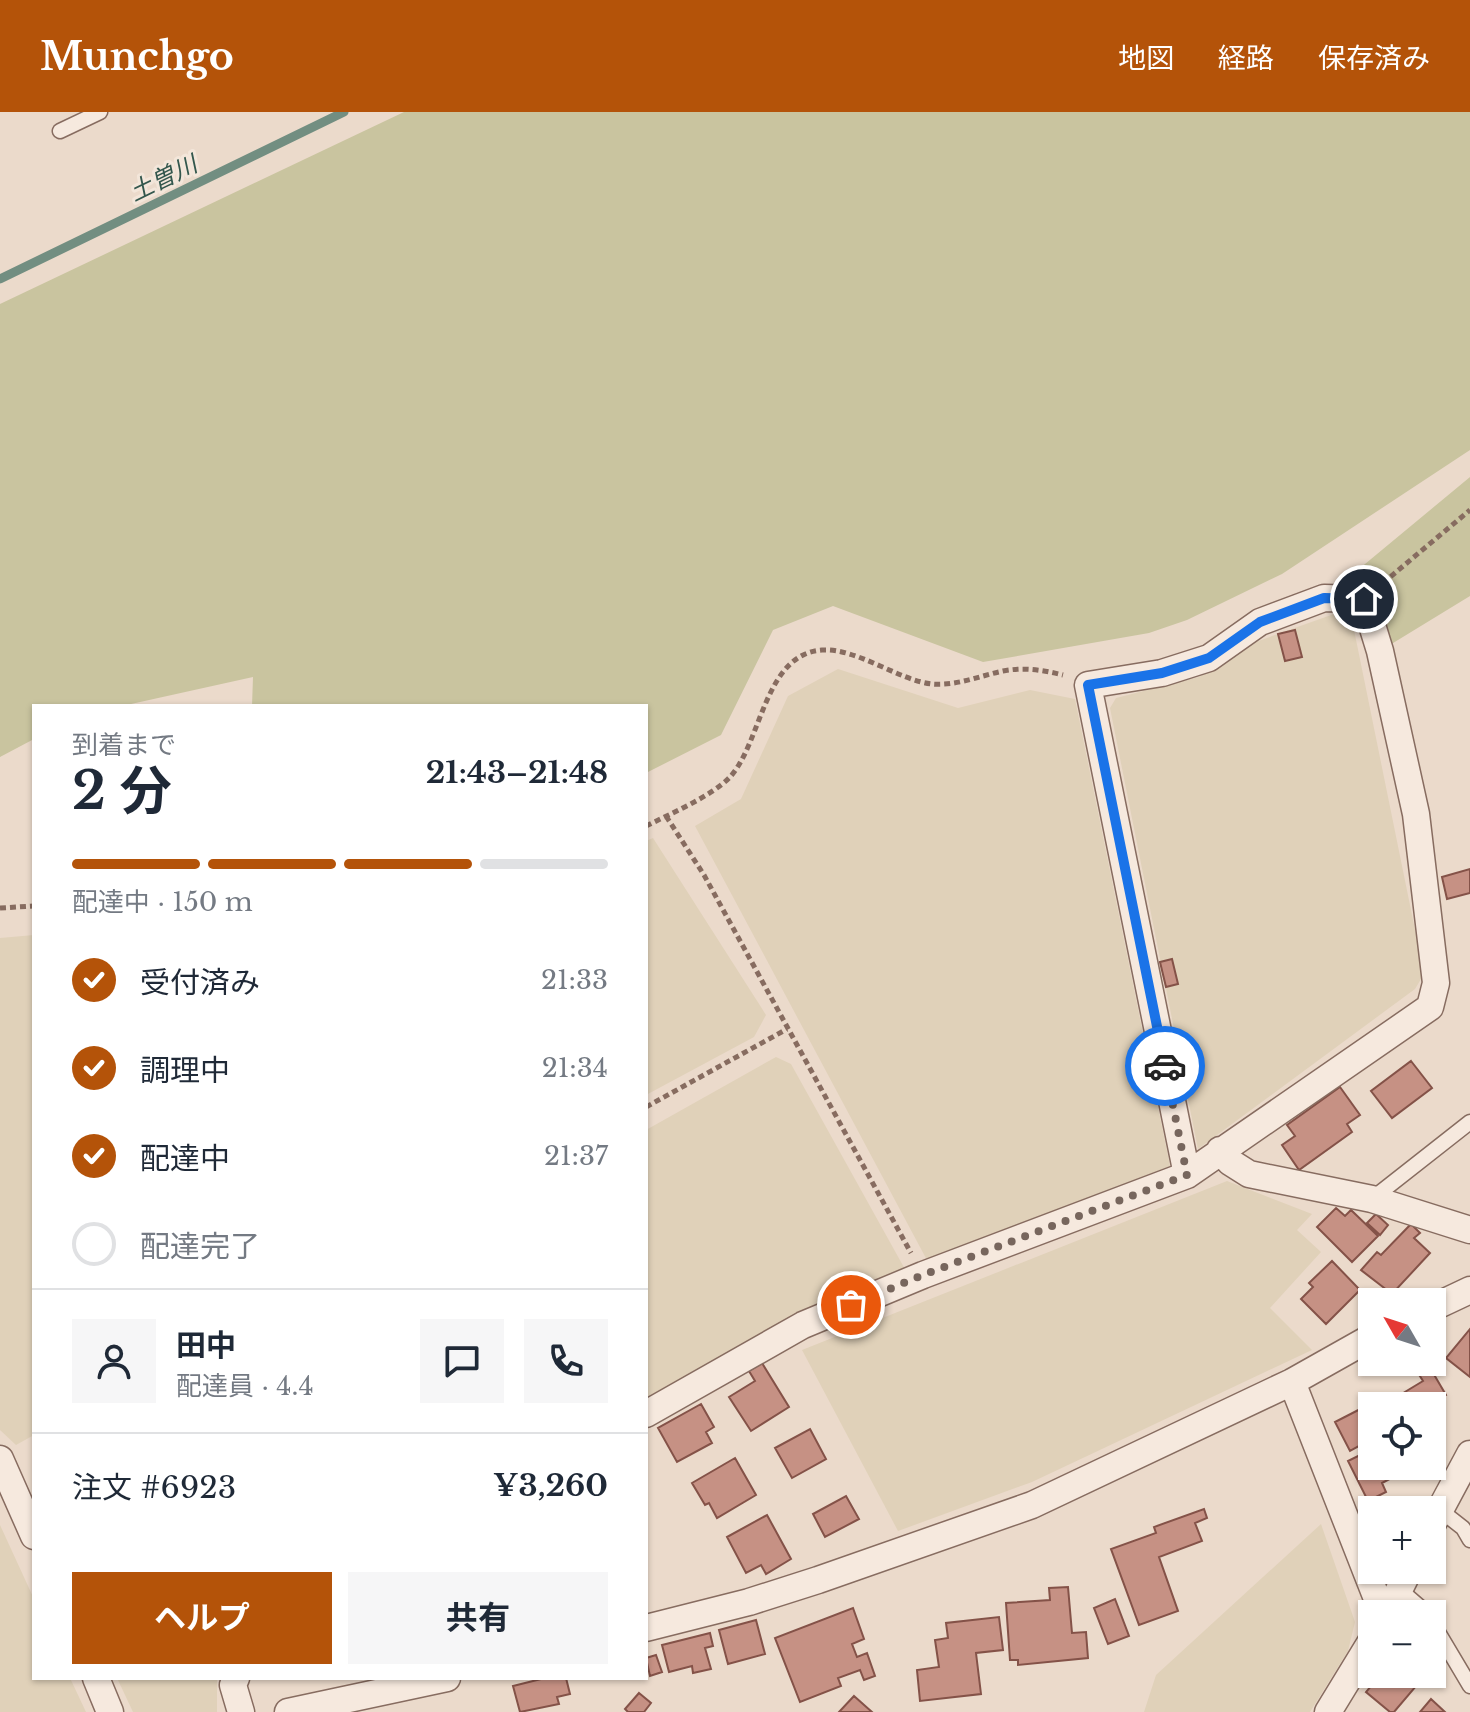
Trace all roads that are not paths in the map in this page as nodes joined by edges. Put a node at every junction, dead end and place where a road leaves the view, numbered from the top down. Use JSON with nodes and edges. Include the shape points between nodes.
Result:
{"nodes":[{"id":1,"x":100,"y":112,"type":"edge"},
{"id":2,"x":60,"y":131,"type":"dead end"},
{"id":3,"x":1470,"y":1122,"type":"edge"},
{"id":4,"x":1220,"y":1150,"type":"junction"},
{"id":5,"x":1187,"y":1175,"type":"junction"},
{"id":6,"x":1372,"y":1199,"type":"junction"},
{"id":7,"x":1470,"y":1230,"type":"edge"},
{"id":8,"x":1470,"y":1290,"type":"edge"},
{"id":9,"x":1446,"y":1301,"type":"edge"},
{"id":10,"x":1358,"y":1345,"type":"edge"},
{"id":11,"x":1292,"y":1382,"type":"junction"},
{"id":12,"x":648,"y":1413,"type":"edge"},
{"id":13,"x":1470,"y":1454,"type":"edge"},
{"id":14,"x":1,"y":1462,"type":"edge"},
{"id":15,"x":1446,"y":1498,"type":"edge"},
{"id":16,"x":1446,"y":1521,"type":"edge"},
{"id":17,"x":32,"y":1532,"type":"edge"},
{"id":18,"x":1470,"y":1540,"type":"edge"},
{"id":19,"x":1379,"y":1600,"type":"edge"},
{"id":20,"x":648,"y":1627,"type":"edge"},
{"id":21,"x":1446,"y":1646,"type":"edge"},
{"id":22,"x":1358,"y":1663,"type":"edge"},
{"id":23,"x":97,"y":1680,"type":"edge"},
{"id":24,"x":235,"y":1680,"type":"edge"},
{"id":25,"x":438,"y":1680,"type":"edge"},
{"id":26,"x":1470,"y":1686,"type":"edge"},
{"id":27,"x":110,"y":1712,"type":"edge"},
{"id":28,"x":241,"y":1712,"type":"edge"},
{"id":29,"x":288,"y":1712,"type":"edge"},
{"id":30,"x":1328,"y":1712,"type":"edge"}],
"edges":[{"from":1,"to":2,"type":"lane"},
{"from":3,"to":6,"type":"lane"},
{"from":4,"to":5,"type":"street"},
{"from":4,"to":5,"type":"street","via":[[1430,1007],[1436,983],[1416,814],[1364,599],[1324,598],[1260,622],[1209,658],[1162,673],[1088,685]]},
{"from":4,"to":6,"type":"street","via":[[1249,1174]]},
{"from":5,"to":12,"type":"street","via":[[803,1325]]},
{"from":6,"to":7,"type":"street"},
{"from":8,"to":9,"type":"street"},
{"from":10,"to":11,"type":"street"},
{"from":11,"to":19,"type":"street"},
{"from":11,"to":20,"type":"street","via":[[1032,1505],[818,1580]]},
{"from":13,"to":15,"type":"street"},
{"from":14,"to":17,"type":"street"},
{"from":16,"to":18,"type":"lane","via":[[1463,1528]]},
{"from":21,"to":26,"type":"lane"},
{"from":22,"to":30,"type":"street"},
{"from":23,"to":27,"type":"street"},
{"from":24,"to":28,"type":"street"},
{"from":25,"to":29,"type":"street"}]}
